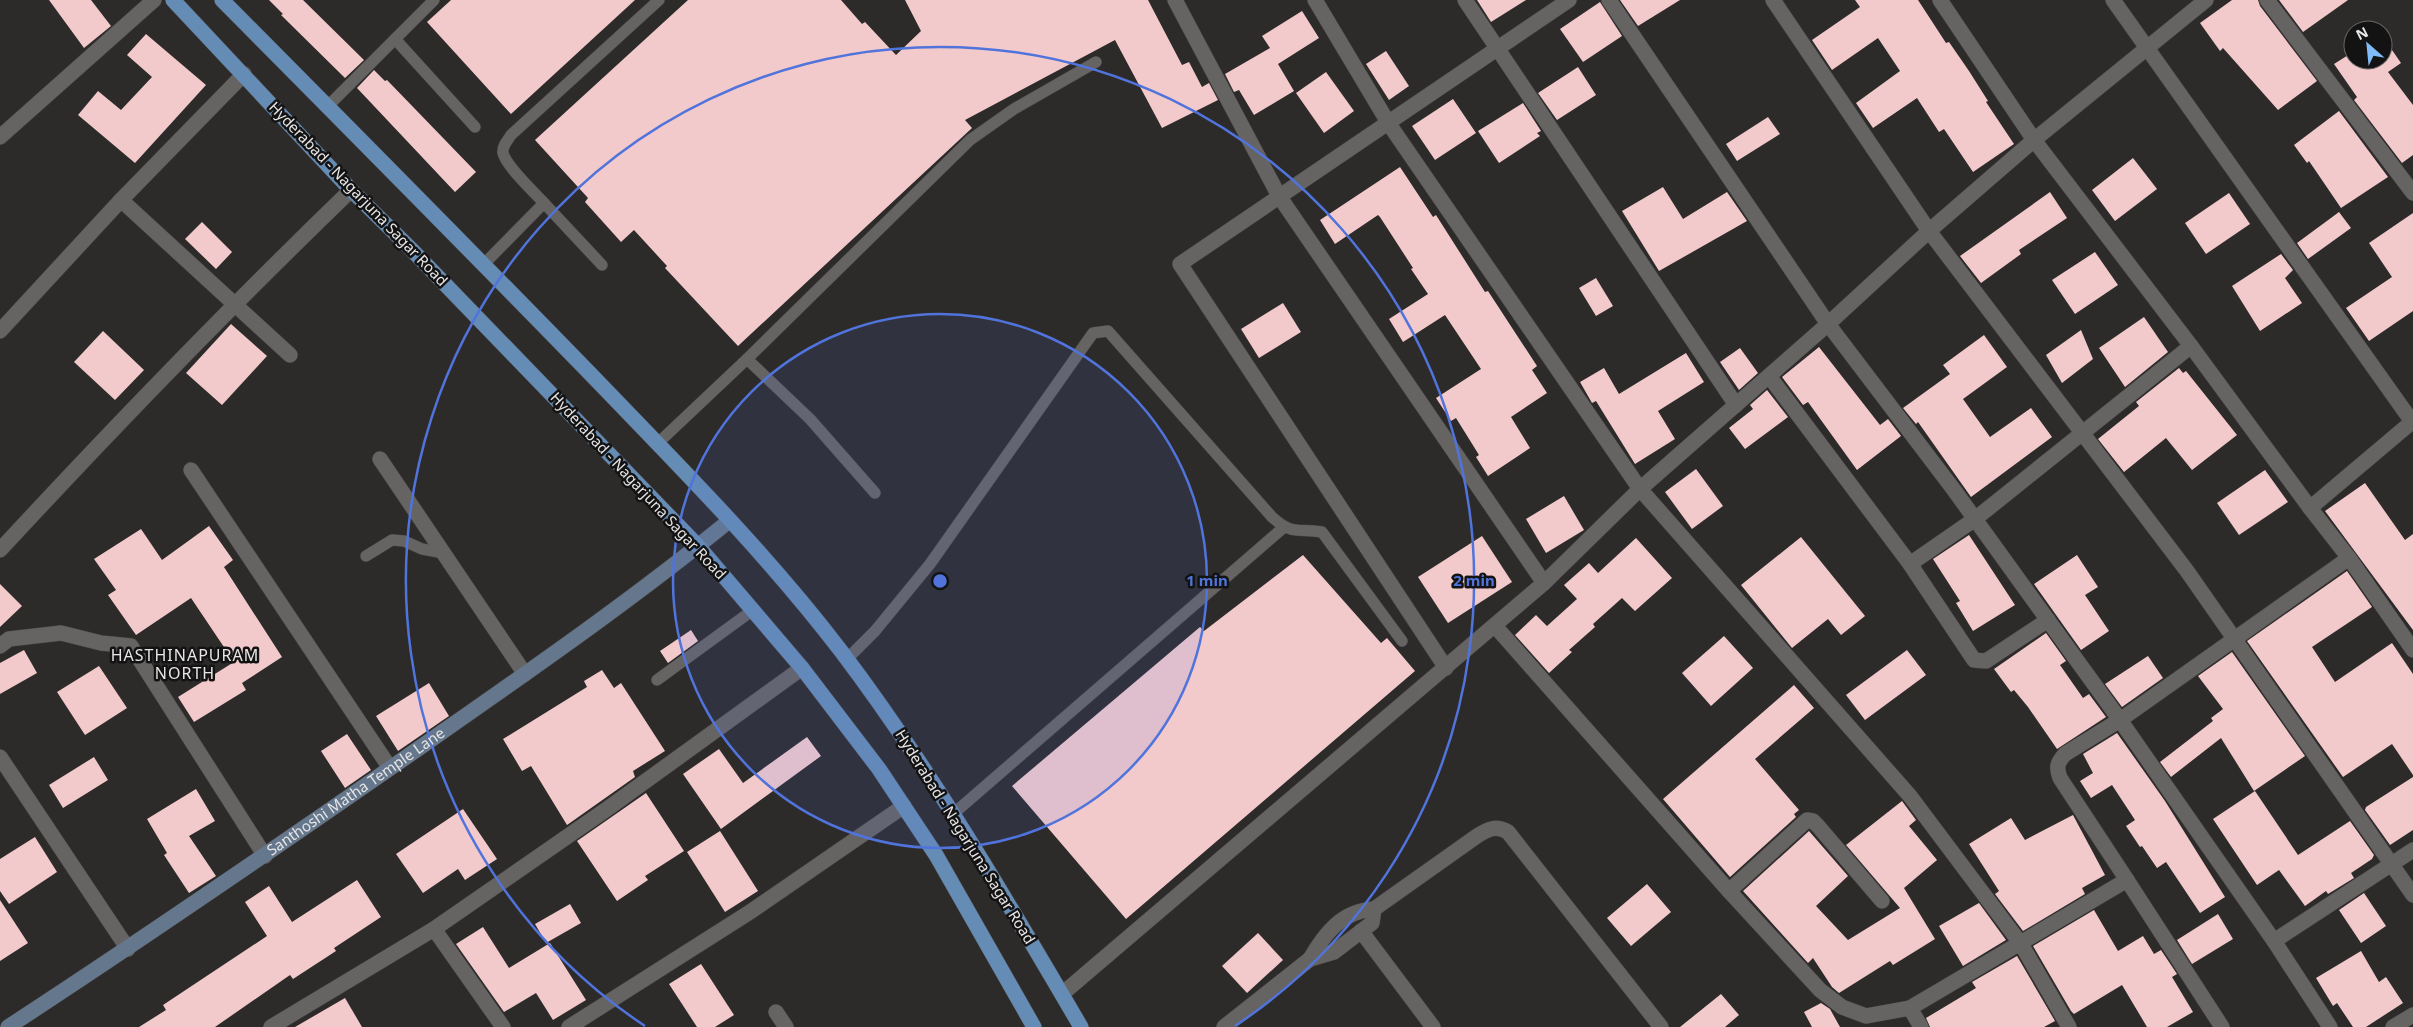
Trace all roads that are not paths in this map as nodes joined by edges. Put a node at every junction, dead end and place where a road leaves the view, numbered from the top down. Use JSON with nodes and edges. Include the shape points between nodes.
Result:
{"nodes":[{"id":1,"x":154,"y":0,"type":"edge"},
{"id":2,"x":173,"y":0,"type":"edge"},
{"id":3,"x":222,"y":0,"type":"edge"},
{"id":4,"x":434,"y":0,"type":"edge"},
{"id":5,"x":659,"y":0,"type":"edge"},
{"id":6,"x":1175,"y":0,"type":"edge"},
{"id":7,"x":1315,"y":0,"type":"edge"},
{"id":8,"x":1465,"y":0,"type":"edge"},
{"id":9,"x":1569,"y":0,"type":"edge"},
{"id":10,"x":1609,"y":0,"type":"edge"},
{"id":11,"x":1773,"y":0,"type":"edge"},
{"id":12,"x":1940,"y":0,"type":"edge"},
{"id":13,"x":2113,"y":0,"type":"edge"},
{"id":14,"x":2206,"y":0,"type":"edge"},
{"id":15,"x":2267,"y":0,"type":"edge"},
{"id":16,"x":395,"y":39,"type":"junction"},
{"id":17,"x":1498,"y":50,"type":"junction"},
{"id":18,"x":2147,"y":50,"type":"junction"},
{"id":19,"x":1096,"y":62,"type":"dead end"},
{"id":20,"x":244,"y":74,"type":"junction"},
{"id":21,"x":328,"y":106,"type":"junction"},
{"id":22,"x":1389,"y":124,"type":"junction"},
{"id":23,"x":475,"y":126,"type":"dead end"},
{"id":24,"x":0,"y":137,"type":"edge"},
{"id":25,"x":2034,"y":140,"type":"junction"},
{"id":26,"x":351,"y":190,"type":"junction"},
{"id":27,"x":2413,"y":193,"type":"edge"},
{"id":28,"x":1279,"y":196,"type":"junction"},
{"id":29,"x":121,"y":200,"type":"junction"},
{"id":30,"x":544,"y":203,"type":"junction"},
{"id":31,"x":1929,"y":231,"type":"junction"},
{"id":32,"x":484,"y":264,"type":"junction"},
{"id":33,"x":602,"y":265,"type":"dead end"},
{"id":34,"x":234,"y":304,"type":"junction"},
{"id":35,"x":1828,"y":324,"type":"junction"},
{"id":36,"x":0,"y":330,"type":"edge"},
{"id":37,"x":2191,"y":346,"type":"junction"},
{"id":38,"x":290,"y":355,"type":"dead end"},
{"id":39,"x":747,"y":359,"type":"junction"},
{"id":40,"x":1769,"y":376,"type":"junction"},
{"id":41,"x":1736,"y":405,"type":"junction"},
{"id":42,"x":2413,"y":422,"type":"edge"},
{"id":43,"x":2083,"y":433,"type":"junction"},
{"id":44,"x":657,"y":444,"type":"junction"},
{"id":45,"x":380,"y":459,"type":"dead end"},
{"id":46,"x":191,"y":470,"type":"dead end"},
{"id":47,"x":1640,"y":489,"type":"junction"},
{"id":48,"x":875,"y":494,"type":"dead end"},
{"id":49,"x":2310,"y":508,"type":"junction"},
{"id":50,"x":1975,"y":520,"type":"junction"},
{"id":51,"x":729,"y":521,"type":"junction"},
{"id":52,"x":1283,"y":528,"type":"junction"},
{"id":53,"x":698,"y":546,"type":"junction"},
{"id":54,"x":0,"y":550,"type":"edge"},
{"id":55,"x":444,"y":553,"type":"junction"},
{"id":56,"x":366,"y":556,"type":"dead end"},
{"id":57,"x":2349,"y":558,"type":"junction"},
{"id":58,"x":1910,"y":564,"type":"junction"},
{"id":59,"x":1544,"y":583,"type":"junction"},
{"id":60,"x":753,"y":610,"type":"junction"},
{"id":61,"x":2048,"y":620,"type":"junction"},
{"id":62,"x":1495,"y":626,"type":"junction"},
{"id":63,"x":3,"y":638,"type":"edge"},
{"id":64,"x":2236,"y":639,"type":"junction"},
{"id":65,"x":1402,"y":641,"type":"dead end"},
{"id":66,"x":2413,"y":650,"type":"edge"},
{"id":67,"x":847,"y":659,"type":"junction"},
{"id":68,"x":802,"y":668,"type":"junction"},
{"id":69,"x":1446,"y":668,"type":"junction"},
{"id":70,"x":525,"y":674,"type":"junction"},
{"id":71,"x":657,"y":680,"type":"dead end"},
{"id":72,"x":2120,"y":720,"type":"junction"},
{"id":73,"x":0,"y":757,"type":"edge"},
{"id":74,"x":390,"y":768,"type":"junction"},
{"id":75,"x":904,"y":806,"type":"junction"},
{"id":76,"x":954,"y":814,"type":"junction"},
{"id":77,"x":2413,"y":850,"type":"edge"},
{"id":78,"x":265,"y":856,"type":"junction"},
{"id":79,"x":2393,"y":864,"type":"junction"},
{"id":80,"x":2127,"y":880,"type":"junction"},
{"id":81,"x":1729,"y":891,"type":"junction"},
{"id":82,"x":2413,"y":895,"type":"edge"},
{"id":83,"x":1882,"y":900,"type":"dead end"},
{"id":84,"x":1374,"y":909,"type":"junction"},
{"id":85,"x":434,"y":929,"type":"junction"},
{"id":86,"x":1361,"y":931,"type":"junction"},
{"id":87,"x":2274,"y":941,"type":"junction"},
{"id":88,"x":2022,"y":944,"type":"junction"},
{"id":89,"x":128,"y":949,"type":"junction"},
{"id":90,"x":1310,"y":959,"type":"junction"},
{"id":91,"x":1062,"y":994,"type":"junction"},
{"id":92,"x":1910,"y":1008,"type":"junction"},
{"id":93,"x":776,"y":1012,"type":"dead end"},
{"id":94,"x":2411,"y":1020,"type":"edge"},
{"id":95,"x":8,"y":1027,"type":"edge"},
{"id":96,"x":271,"y":1027,"type":"edge"},
{"id":97,"x":503,"y":1027,"type":"edge"},
{"id":98,"x":569,"y":1027,"type":"edge"},
{"id":99,"x":786,"y":1027,"type":"edge"},
{"id":100,"x":1034,"y":1027,"type":"edge"},
{"id":101,"x":1081,"y":1027,"type":"edge"},
{"id":102,"x":1224,"y":1027,"type":"edge"},
{"id":103,"x":1434,"y":1027,"type":"edge"},
{"id":104,"x":1661,"y":1027,"type":"edge"},
{"id":105,"x":1921,"y":1027,"type":"edge"},
{"id":106,"x":2069,"y":1027,"type":"edge"},
{"id":107,"x":2222,"y":1027,"type":"edge"},
{"id":108,"x":2330,"y":1027,"type":"edge"},
{"id":109,"x":2393,"y":1027,"type":"edge"}],
"edges":[{"from":1,"to":24,"type":"street"},
{"from":2,"to":20,"type":"main road","name":"Hyderabad - Nagarjuna Sagar Road"},
{"from":3,"to":21,"type":"main road","name":"Hyderabad - Nagarjuna Sagar Road"},
{"from":4,"to":16,"type":"lane"},
{"from":5,"to":30,"type":"lane","via":[[504,144],[503,152],[508,161]]},
{"from":6,"to":28,"type":"street"},
{"from":7,"to":22,"type":"street"},
{"from":8,"to":17,"type":"street"},
{"from":9,"to":17,"type":"street"},
{"from":10,"to":35,"type":"street"},
{"from":11,"to":31,"type":"street"},
{"from":12,"to":25,"type":"street"},
{"from":13,"to":18,"type":"street"},
{"from":14,"to":18,"type":"street"},
{"from":15,"to":27,"type":"street"},
{"from":16,"to":21,"type":"lane"},
{"from":16,"to":23,"type":"lane"},
{"from":17,"to":22,"type":"street"},
{"from":17,"to":41,"type":"street"},
{"from":18,"to":25,"type":"street"},
{"from":18,"to":42,"type":"street"},
{"from":19,"to":39,"type":"lane","via":[[1014,109],[970,140]]},
{"from":20,"to":26,"type":"main road","name":"Hyderabad - Nagarjuna Sagar Road"},
{"from":20,"to":29,"type":"street"},
{"from":21,"to":32,"type":"main road","name":"Hyderabad - Nagarjuna Sagar Road"},
{"from":22,"to":28,"type":"street"},
{"from":22,"to":47,"type":"street"},
{"from":25,"to":31,"type":"street"},
{"from":25,"to":37,"type":"street"},
{"from":26,"to":34,"type":"street"},
{"from":26,"to":53,"type":"main road","name":"Hyderabad - Nagarjuna Sagar Road"},
{"from":28,"to":59,"type":"street"},
{"from":28,"to":69,"type":"street","via":[[1180,264]]},
{"from":29,"to":34,"type":"street"},
{"from":29,"to":36,"type":"street"},
{"from":30,"to":32,"type":"lane"},
{"from":30,"to":33,"type":"lane"},
{"from":31,"to":35,"type":"street"},
{"from":31,"to":43,"type":"street"},
{"from":32,"to":44,"type":"main road","name":"Hyderabad - Nagarjuna Sagar Road"},
{"from":34,"to":38,"type":"street"},
{"from":34,"to":54,"type":"street"},
{"from":35,"to":40,"type":"street"},
{"from":35,"to":50,"type":"street"},
{"from":37,"to":43,"type":"street"},
{"from":37,"to":49,"type":"street"},
{"from":39,"to":44,"type":"lane"},
{"from":39,"to":48,"type":"lane","via":[[810,419]]},
{"from":40,"to":41,"type":"street"},
{"from":40,"to":58,"type":"street"},
{"from":41,"to":47,"type":"street"},
{"from":42,"to":49,"type":"street"},
{"from":43,"to":50,"type":"street"},
{"from":43,"to":64,"type":"street"},
{"from":44,"to":51,"type":"main road","name":"Hyderabad - Nagarjuna Sagar Road"},
{"from":45,"to":55,"type":"street"},
{"from":46,"to":74,"type":"street"},
{"from":47,"to":59,"type":"street"},
{"from":47,"to":88,"type":"street","via":[[1910,796]]},
{"from":49,"to":57,"type":"street"},
{"from":50,"to":58,"type":"street"},
{"from":50,"to":61,"type":"street"},
{"from":51,"to":53,"type":"street","name":"Santhoshi Matha Temple Lane"},
{"from":51,"to":67,"type":"main road","name":"Hyderabad - Nagarjuna Sagar Road"},
{"from":52,"to":65,"type":"lane","via":[[1295,532],[1322,532]]},
{"from":52,"to":67,"type":"lane","via":[[1108,331],[1093,333],[930,564]]},
{"from":52,"to":76,"type":"lane"},
{"from":53,"to":60,"type":"main road","name":"Hyderabad - Nagarjuna Sagar Road"},
{"from":53,"to":70,"type":"street","name":"Santhoshi Matha Temple Lane"},
{"from":55,"to":56,"type":"lane","via":[[422,549],[404,540],[392,540]]},
{"from":55,"to":70,"type":"street"},
{"from":57,"to":64,"type":"street"},
{"from":57,"to":66,"type":"street"},
{"from":58,"to":61,"type":"street","via":[[1974,660],[1986,661]]},
{"from":59,"to":62,"type":"street"},
{"from":60,"to":68,"type":"main road","name":"Hyderabad - Nagarjuna Sagar Road"},
{"from":60,"to":71,"type":"lane"},
{"from":61,"to":72,"type":"street"},
{"from":62,"to":69,"type":"street"},
{"from":62,"to":81,"type":"street"},
{"from":63,"to":78,"type":"street","via":[[61,633],[101,643],[131,646]]},
{"from":64,"to":72,"type":"street"},
{"from":64,"to":79,"type":"street"},
{"from":67,"to":76,"type":"main road","name":"Hyderabad - Nagarjuna Sagar Road"},
{"from":68,"to":75,"type":"main road","name":"Hyderabad - Nagarjuna Sagar Road"},
{"from":68,"to":85,"type":"street"},
{"from":69,"to":91,"type":"street"},
{"from":70,"to":74,"type":"street","name":"Santhoshi Matha Temple Lane"},
{"from":72,"to":80,"type":"street","via":[[2065,754],[2056,770]]},
{"from":72,"to":87,"type":"street"},
{"from":73,"to":89,"type":"street"},
{"from":74,"to":78,"type":"street","name":"Santhoshi Matha Temple Lane"},
{"from":75,"to":98,"type":"street","via":[[743,917]]},
{"from":75,"to":100,"type":"main road","name":"Hyderabad - Nagarjuna Sagar Road","via":[[936,855]]},
{"from":76,"to":91,"type":"main road","name":"Hyderabad - Nagarjuna Sagar Road"},
{"from":77,"to":79,"type":"street"},
{"from":78,"to":89,"type":"street","name":"Santhoshi Matha Temple Lane"},
{"from":79,"to":82,"type":"street"},
{"from":79,"to":87,"type":"street"},
{"from":80,"to":88,"type":"street"},
{"from":80,"to":107,"type":"street"},
{"from":81,"to":83,"type":"street","via":[[1807,820],[1818,826]]},
{"from":81,"to":92,"type":"street","via":[[1820,990],[1842,1007],[1866,1016]]},
{"from":84,"to":86,"type":"street","via":[[1372,923]]},
{"from":84,"to":90,"type":"street","via":[[1359,910],[1337,924],[1324,935]]},
{"from":84,"to":104,"type":"street","via":[[1477,836],[1499,827],[1508,832]]},
{"from":85,"to":96,"type":"street"},
{"from":85,"to":97,"type":"street"},
{"from":86,"to":90,"type":"street","via":[[1334,952]]},
{"from":86,"to":103,"type":"street"},
{"from":87,"to":108,"type":"street"},
{"from":88,"to":92,"type":"street"},
{"from":88,"to":106,"type":"street"},
{"from":89,"to":95,"type":"street","name":"Santhoshi Matha Temple Lane"},
{"from":90,"to":102,"type":"street"},
{"from":91,"to":101,"type":"main road","name":"Hyderabad - Nagarjuna Sagar Road"},
{"from":92,"to":105,"type":"street"},
{"from":93,"to":99,"type":"street"},
{"from":94,"to":109,"type":"street"}]}
